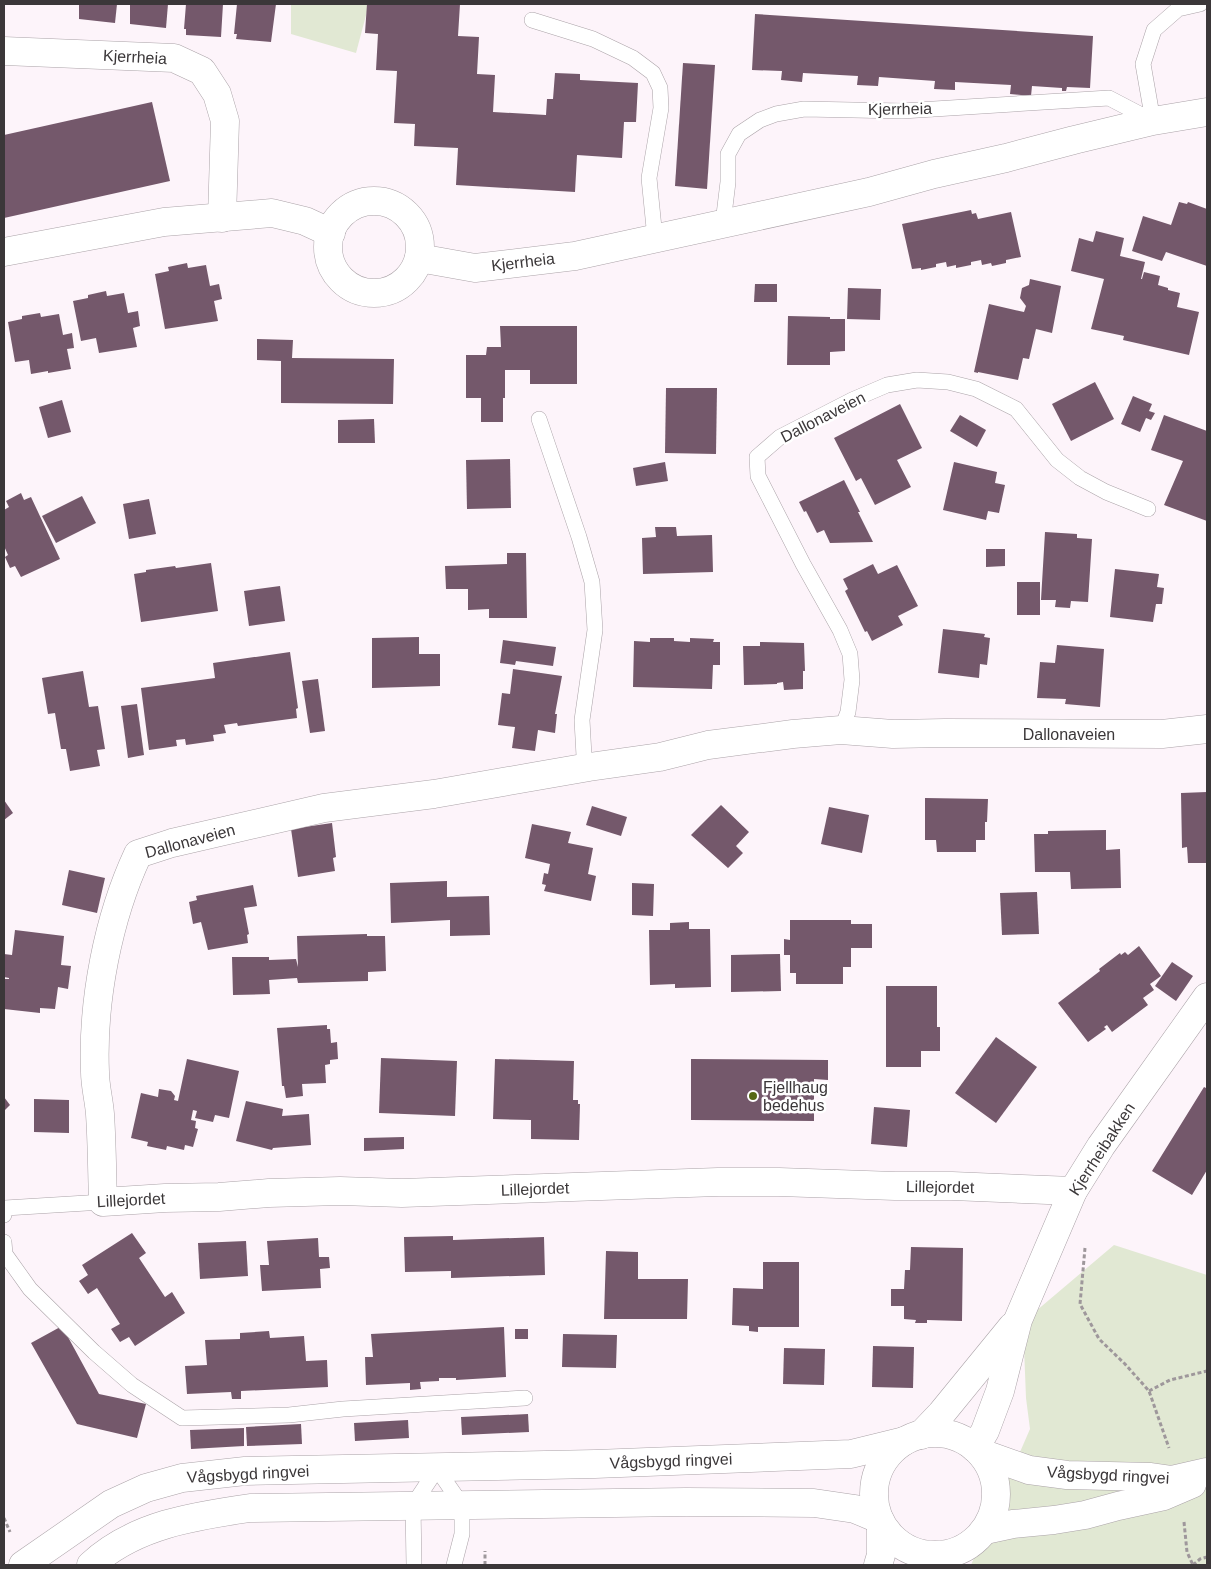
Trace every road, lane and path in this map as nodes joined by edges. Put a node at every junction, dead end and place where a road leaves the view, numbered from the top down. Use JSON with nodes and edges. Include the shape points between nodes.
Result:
{"nodes":[{"id":1,"x":1200,"y":4,"type":"edge"},
{"id":2,"x":532,"y":20,"type":"dead end"},
{"id":3,"x":4,"y":51,"type":"edge"},
{"id":4,"x":1207,"y":112,"type":"edge"},
{"id":5,"x":1154,"y":121,"type":"junction"},
{"id":6,"x":222,"y":218,"type":"junction"},
{"id":7,"x":723,"y":223,"type":"junction"},
{"id":8,"x":331,"y":232,"type":"junction"},
{"id":9,"x":655,"y":238,"type":"junction"},
{"id":10,"x":4,"y":252,"type":"edge"},
{"id":11,"x":419,"y":258,"type":"junction"},
{"id":12,"x":538,"y":420,"type":"dead end"},
{"id":13,"x":1148,"y":509,"type":"dead end"},
{"id":14,"x":1207,"y":729,"type":"edge"},
{"id":15,"x":841,"y":730,"type":"junction"},
{"id":16,"x":589,"y":767,"type":"junction"},
{"id":17,"x":1202,"y":1013,"type":"edge"},
{"id":18,"x":1073,"y":1191,"type":"junction"},
{"id":19,"x":103,"y":1202,"type":"junction"},
{"id":20,"x":4,"y":1216,"type":"edge"},
{"id":21,"x":1086,"y":1239,"type":"dead end"},
{"id":22,"x":4,"y":1242,"type":"edge"},
{"id":23,"x":1018,"y":1320,"type":"junction"},
{"id":24,"x":1207,"y":1371,"type":"edge"},
{"id":25,"x":1149,"y":1391,"type":"junction"},
{"id":26,"x":525,"y":1398,"type":"dead end"},
{"id":27,"x":913,"y":1438,"type":"junction"},
{"id":28,"x":978,"y":1451,"type":"junction"},
{"id":29,"x":1170,"y":1451,"type":"dead end"},
{"id":30,"x":437,"y":1469,"type":"junction"},
{"id":31,"x":1207,"y":1472,"type":"edge"},
{"id":32,"x":1207,"y":1477,"type":"edge"},
{"id":33,"x":413,"y":1505,"type":"junction"},
{"id":34,"x":462,"y":1505,"type":"junction"},
{"id":35,"x":4,"y":1518,"type":"edge"},
{"id":36,"x":1184,"y":1520,"type":"dead end"},
{"id":37,"x":880,"y":1521,"type":"junction"},
{"id":38,"x":10,"y":1532,"type":"dead end"},
{"id":39,"x":977,"y":1537,"type":"junction"},
{"id":40,"x":1207,"y":1557,"type":"edge"},
{"id":41,"x":23,"y":1565,"type":"edge"},
{"id":42,"x":91,"y":1565,"type":"edge"},
{"id":43,"x":414,"y":1565,"type":"edge"},
{"id":44,"x":454,"y":1565,"type":"edge"},
{"id":45,"x":878,"y":1565,"type":"edge"},
{"id":46,"x":944,"y":1565,"type":"edge"},
{"id":47,"x":1193,"y":1565,"type":"edge"}],
"edges":[{"from":1,"to":5,"type":"lane","via":[[1178,9],[1154,30],[1143,64]]},
{"from":2,"to":9,"type":"lane","via":[[593,39],[633,58],[653,73],[660,88],[661,108],[649,178]]},
{"from":3,"to":6,"type":"street","name":"Kjerrheia","via":[[174,58],[202,71],[217,94],[224,121]]},
{"from":4,"to":5,"type":"street","name":"Kjerrheia"},
{"from":5,"to":7,"type":"street","name":"Kjerrheia","via":[[869,192]]},
{"from":5,"to":7,"type":"lane","name":"Kjerrheia","via":[[1109,98],[902,111],[804,109],[776,114],[739,134],[728,154]]},
{"from":6,"to":8,"type":"street","via":[[272,213],[305,221]]},
{"from":6,"to":10,"type":"street","via":[[164,222]]},
{"from":7,"to":9,"type":"street","name":"Kjerrheia"},
{"from":8,"to":11,"type":"street","via":[[337,220],[349,209],[379,201],[407,215],[416,228]]},
{"from":8,"to":11,"type":"street","via":[[328,247],[337,274],[360,290],[374,293],[389,291],[402,284]]},
{"from":9,"to":11,"type":"street","name":"Kjerrheia","via":[[575,256],[475,268]]},
{"from":12,"to":16,"type":"lane","via":[[592,582],[595,630],[582,720],[584,756]]},
{"from":13,"to":15,"type":"lane","name":"Dallonaveien","via":[[1080,478],[1057,460],[1016,409],[976,389],[948,382],[917,380],[887,385],[780,437],[757,457],[758,476],[850,654],[852,680],[848,712]]},
{"from":14,"to":15,"type":"street","name":"Dallonaveien","via":[[1162,734],[893,734]]},
{"from":15,"to":16,"type":"street","name":"Dallonaveien","via":[[708,744],[660,757]]},
{"from":16,"to":19,"type":"street","name":"Dallonaveien","via":[[434,794],[324,808],[172,843],[138,854],[126,879],[99,986],[95,1074],[100,1112]]},
{"from":17,"to":18,"type":"street","name":"Kjerrheibakken","via":[[1101,1146]]},
{"from":18,"to":19,"type":"street","name":"Lillejordet","via":[[718,1182],[402,1193],[269,1193]]},
{"from":18,"to":23,"type":"street","name":"Kjerrheibakken"},
{"from":19,"to":20,"type":"lane","name":"Lillejordet","via":[[5,1208]]},
{"from":21,"to":25,"type":"path","via":[[1080,1304],[1099,1339]]},
{"from":22,"to":26,"type":"lane","via":[[5,1254],[30,1289],[132,1385],[182,1418],[290,1415]]},
{"from":23,"to":27,"type":"street","name":"Kjerrheibakken","via":[[941,1414]]},
{"from":23,"to":28,"type":"street","name":"Kjerrheibakken","via":[[1000,1391]]},
{"from":24,"to":25,"type":"path","via":[[1170,1380]]},
{"from":25,"to":29,"type":"path"},
{"from":27,"to":28,"type":"street","via":[[940,1433],[959,1438]]},
{"from":27,"to":30,"type":"street","name":"Vågsbygd ringvei","via":[[851,1454]]},
{"from":27,"to":37,"type":"street","via":[[888,1455],[877,1475],[874,1497]]},
{"from":28,"to":31,"type":"street","name":"Vågsbygd ringvei","via":[[1029,1470],[1067,1475],[1172,1480]]},
{"from":28,"to":39,"type":"street","via":[[992,1471],[996,1491],[994,1511]]},
{"from":30,"to":33,"type":"lane"},
{"from":30,"to":34,"type":"lane"},
{"from":30,"to":41,"type":"street","name":"Vågsbygd ringvei","via":[[245,1471],[182,1478],[146,1488],[111,1504]]},
{"from":32,"to":39,"type":"street","name":"Vågsbygd ringvei","via":[[1164,1496],[1085,1515],[1014,1524]]},
{"from":33,"to":34,"type":"street"},
{"from":33,"to":42,"type":"street","via":[[250,1508],[203,1514],[164,1524],[128,1540]]},
{"from":33,"to":43,"type":"lane"},
{"from":34,"to":37,"type":"street","via":[[814,1503],[855,1509]]},
{"from":34,"to":44,"type":"lane","via":[[462,1534]]},
{"from":35,"to":38,"type":"path"},
{"from":36,"to":47,"type":"path","via":[[1187,1552]]},
{"from":37,"to":39,"type":"street","via":[[898,1543],[920,1554],[946,1555]]},
{"from":37,"to":45,"type":"street","via":[[881,1555]]},
{"from":39,"to":46,"type":"street"},
{"from":40,"to":47,"type":"path"}]}
